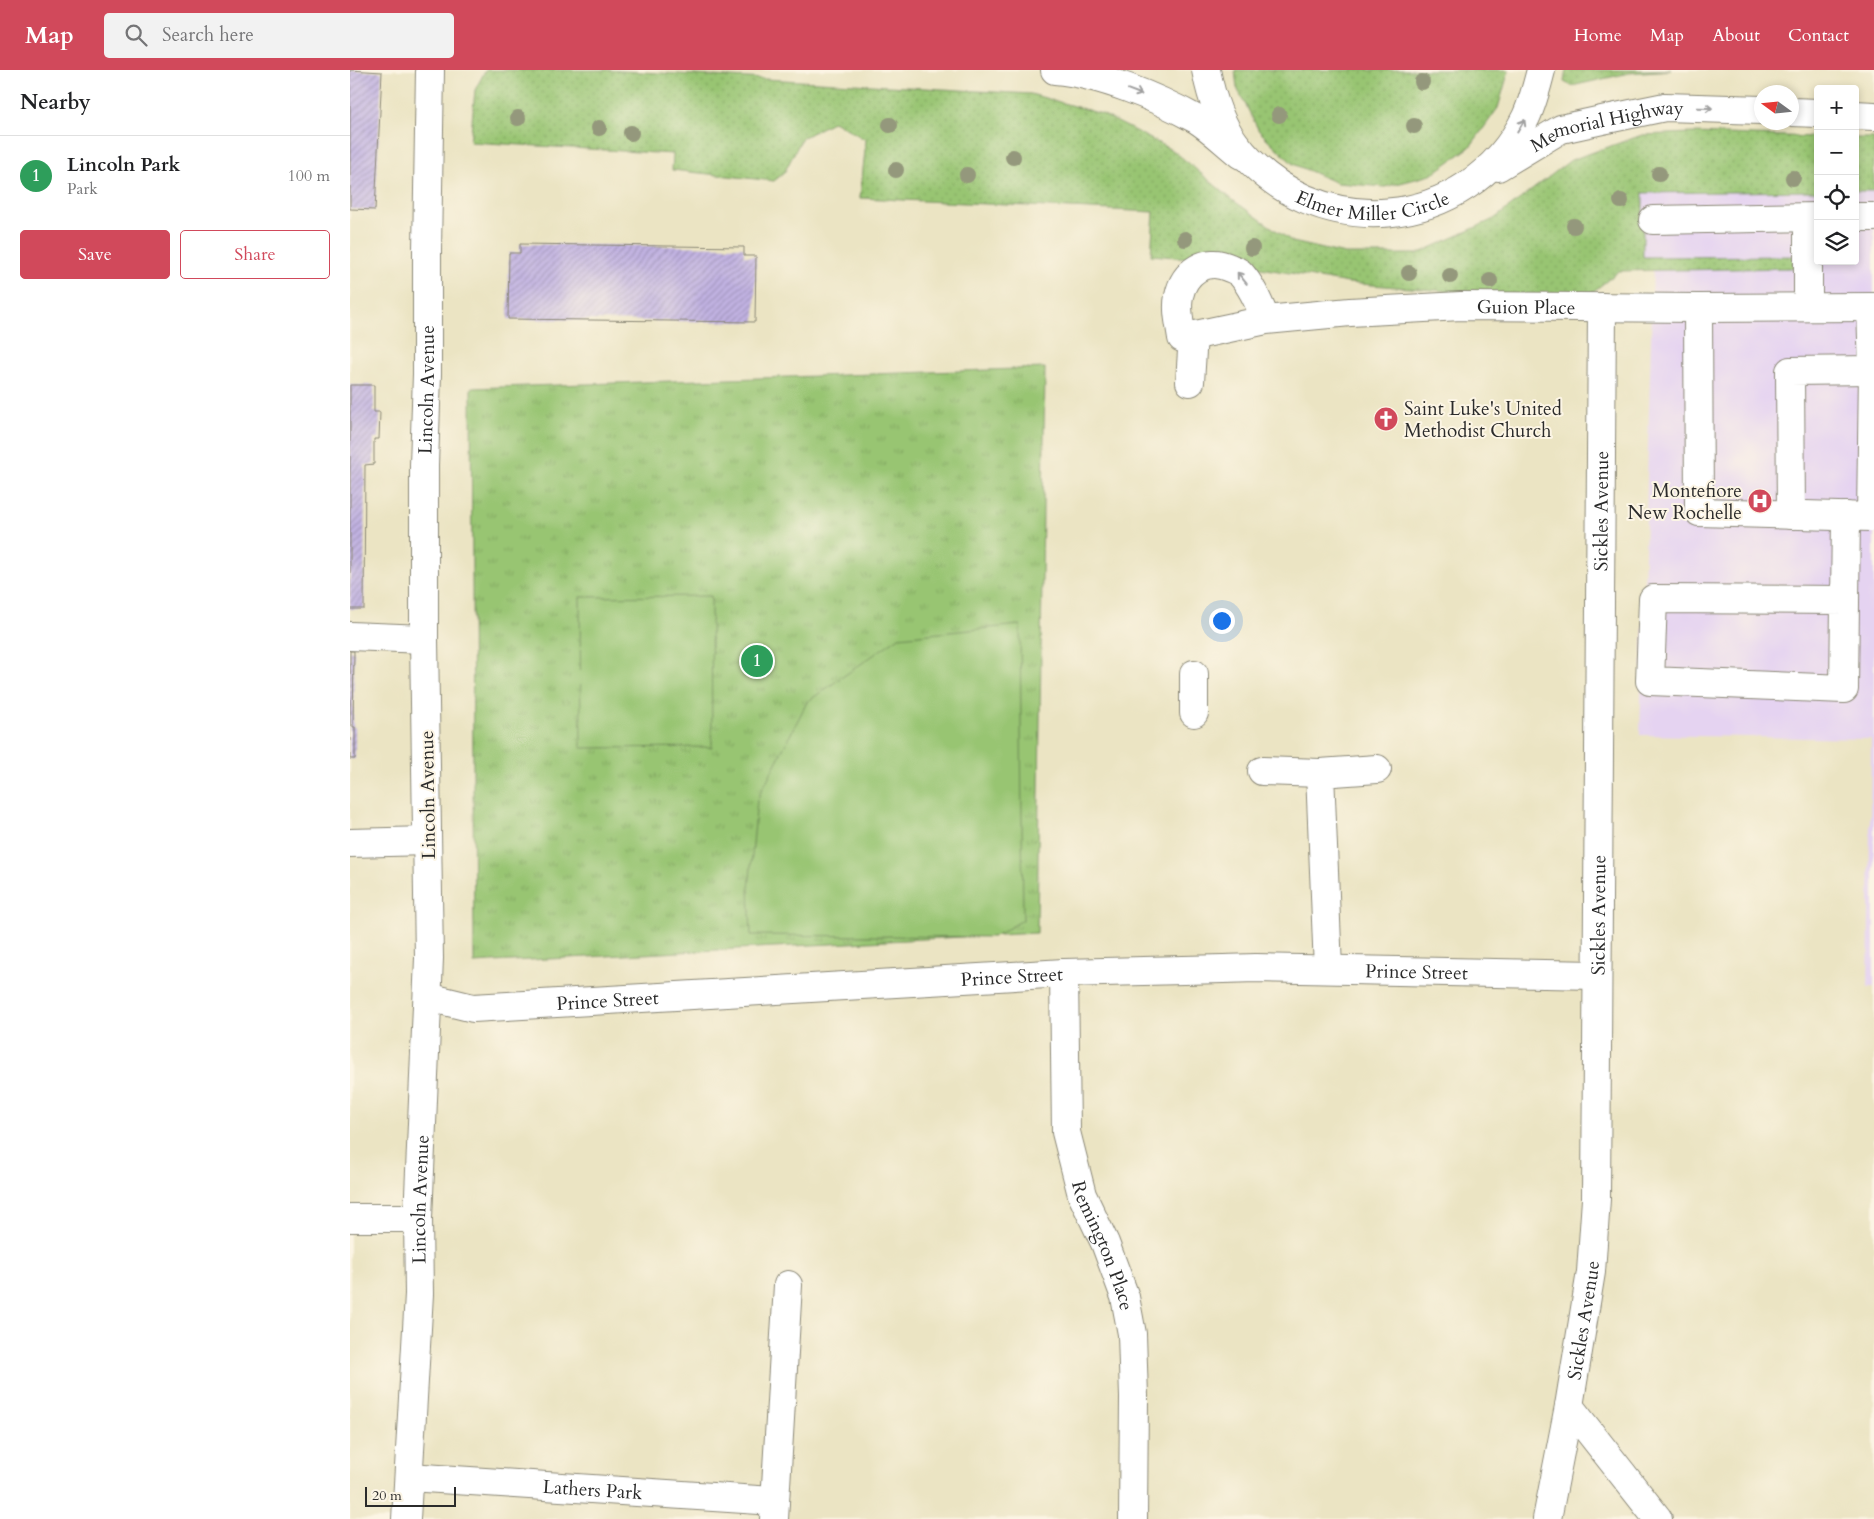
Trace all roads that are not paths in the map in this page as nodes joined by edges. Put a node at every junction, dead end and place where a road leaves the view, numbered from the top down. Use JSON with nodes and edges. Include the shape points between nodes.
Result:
{"nodes":[{"id":1,"x":430,"y":70,"type":"edge"},
{"id":2,"x":1055,"y":70,"type":"edge"},
{"id":3,"x":1206,"y":70,"type":"edge"},
{"id":4,"x":1541,"y":70,"type":"edge"},
{"id":5,"x":1754,"y":110,"type":"edge"},
{"id":6,"x":1799,"y":112,"type":"edge"},
{"id":7,"x":1814,"y":113,"type":"edge"},
{"id":8,"x":1859,"y":115,"type":"edge"},
{"id":9,"x":1874,"y":116,"type":"edge"},
{"id":10,"x":1254,"y":165,"type":"junction"},
{"id":11,"x":1465,"y":187,"type":"junction"},
{"id":12,"x":1859,"y":217,"type":"edge"},
{"id":13,"x":1874,"y":217,"type":"edge"},
{"id":14,"x":1813,"y":218,"type":"edge"},
{"id":15,"x":1653,"y":220,"type":"dead end"},
{"id":16,"x":1808,"y":306,"type":"junction"},
{"id":17,"x":1602,"y":307,"type":"junction"},
{"id":18,"x":1872,"y":307,"type":"edge"},
{"id":19,"x":1698,"y":308,"type":"junction"},
{"id":20,"x":1266,"y":320,"type":"junction"},
{"id":21,"x":1188,"y":337,"type":"junction"},
{"id":22,"x":1872,"y":370,"type":"junction"},
{"id":23,"x":1190,"y":382,"type":"dead end"},
{"id":24,"x":1791,"y":515,"type":"junction"},
{"id":25,"x":1864,"y":517,"type":"edge"},
{"id":26,"x":1845,"y":600,"type":"junction"},
{"id":27,"x":350,"y":636,"type":"edge"},
{"id":28,"x":424,"y":639,"type":"junction"},
{"id":29,"x":1194,"y":674,"type":"dead end"},
{"id":30,"x":1194,"y":713,"type":"dead end"},
{"id":31,"x":1377,"y":769,"type":"dead end"},
{"id":32,"x":1262,"y":771,"type":"dead end"},
{"id":33,"x":1320,"y":773,"type":"junction"},
{"id":34,"x":427,"y":841,"type":"junction"},
{"id":35,"x":350,"y":843,"type":"edge"},
{"id":36,"x":1328,"y":969,"type":"junction"},
{"id":37,"x":1064,"y":973,"type":"junction"},
{"id":38,"x":1597,"y":975,"type":"junction"},
{"id":39,"x":428,"y":997,"type":"junction"},
{"id":40,"x":350,"y":1218,"type":"edge"},
{"id":41,"x":418,"y":1218,"type":"junction"},
{"id":42,"x":788,"y":1285,"type":"dead end"},
{"id":43,"x":1569,"y":1406,"type":"junction"},
{"id":44,"x":409,"y":1476,"type":"junction"},
{"id":45,"x":774,"y":1510,"type":"edge"},
{"id":46,"x":406,"y":1519,"type":"edge"},
{"id":47,"x":1133,"y":1519,"type":"edge"},
{"id":48,"x":1547,"y":1519,"type":"edge"},
{"id":49,"x":1658,"y":1519,"type":"edge"}],
"edges":[{"from":1,"to":28,"type":"street","name":"Lincoln Avenue"},
{"from":2,"to":10,"type":"street","one_way":true,"via":[[1076,72],[1137,92],[1197,120]]},
{"from":3,"to":10,"type":"street","name":"Elmer Miller Circle","via":[[1220,118],[1234,142]]},
{"from":11,"to":4,"type":"street","name":"Elmer Miller Circle","one_way":true,"via":[[1499,158],[1514,139],[1536,92]]},
{"from":11,"to":5,"type":"street","name":"Memorial Highway","one_way":true,"via":[[1561,129],[1665,107]]},
{"from":6,"to":7,"type":"street"},
{"from":8,"to":9,"type":"street"},
{"from":10,"to":11,"type":"street","name":"Elmer Miller Circle","via":[[1282,187],[1308,201],[1355,213],[1401,212],[1425,206]]},
{"from":12,"to":13,"type":"street"},
{"from":14,"to":15,"type":"street"},
{"from":14,"to":16,"type":"street"},
{"from":16,"to":18,"type":"street","name":"Guion Place"},
{"from":16,"to":19,"type":"street","name":"Guion Place"},
{"from":17,"to":19,"type":"street","name":"Guion Place"},
{"from":17,"to":20,"type":"street","name":"Guion Place","via":[[1461,306]]},
{"from":17,"to":38,"type":"street","name":"Sickles Avenue"},
{"from":18,"to":22,"type":"street"},
{"from":19,"to":24,"type":"street","via":[[1699,512]]},
{"from":20,"to":21,"type":"street","name":"Guion Place"},
{"from":20,"to":21,"type":"street","one_way":true,"via":[[1239,272],[1225,265],[1201,265],[1184,283],[1179,296],[1178,310]]},
{"from":21,"to":23,"type":"street"},
{"from":22,"to":24,"type":"street","via":[[1790,371]]},
{"from":22,"to":25,"type":"street"},
{"from":24,"to":25,"type":"street"},
{"from":25,"to":26,"type":"street"},
{"from":26,"to":26,"type":"street","via":[[1844,689],[1650,681],[1653,599]]},
{"from":27,"to":28,"type":"street"},
{"from":28,"to":34,"type":"street","name":"Lincoln Avenue"},
{"from":29,"to":30,"type":"street"},
{"from":31,"to":33,"type":"street"},
{"from":32,"to":33,"type":"street"},
{"from":33,"to":36,"type":"street"},
{"from":34,"to":35,"type":"street"},
{"from":34,"to":39,"type":"street","name":"Lincoln Avenue"},
{"from":36,"to":37,"type":"street","name":"Prince Street"},
{"from":36,"to":38,"type":"street","name":"Prince Street"},
{"from":37,"to":39,"type":"street","name":"Prince Street","via":[[473,1008]]},
{"from":37,"to":47,"type":"street","name":"Remington Place","via":[[1066,1132],[1082,1195],[1105,1243],[1125,1297],[1132,1334]]},
{"from":38,"to":43,"type":"street","name":"Sickles Avenue","via":[[1596,1199],[1591,1272]]},
{"from":39,"to":41,"type":"street","name":"Lincoln Avenue"},
{"from":40,"to":41,"type":"street"},
{"from":41,"to":44,"type":"street","name":"Lincoln Avenue","via":[[419,1294]]},
{"from":42,"to":45,"type":"street","name":"Lathers Park"},
{"from":43,"to":48,"type":"street","name":"Sickles Avenue"},
{"from":43,"to":49,"type":"street"},
{"from":44,"to":45,"type":"street","name":"Lathers Park"},
{"from":44,"to":46,"type":"street","name":"Lincoln Avenue"}]}
